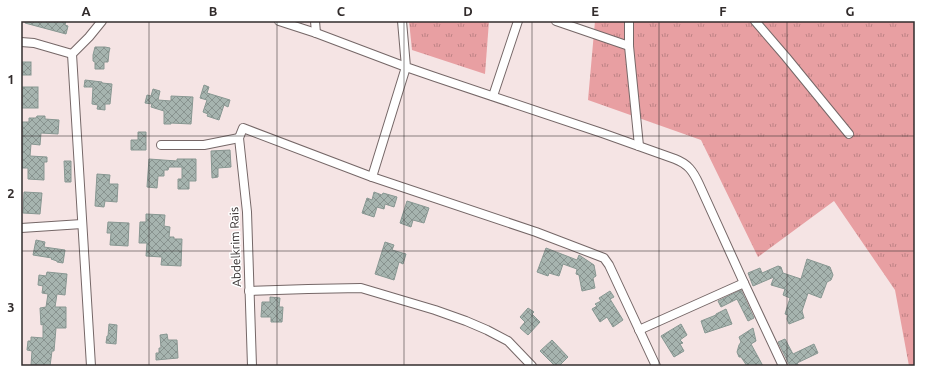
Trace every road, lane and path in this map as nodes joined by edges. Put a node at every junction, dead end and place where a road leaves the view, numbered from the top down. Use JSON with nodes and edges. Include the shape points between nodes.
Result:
{"nodes":[{"id":1,"x":102,"y":21,"type":"edge"},
{"id":2,"x":278,"y":21,"type":"edge"},
{"id":3,"x":315,"y":21,"type":"edge"},
{"id":4,"x":402,"y":21,"type":"edge"},
{"id":5,"x":518,"y":21,"type":"edge"},
{"id":6,"x":556,"y":21,"type":"edge"},
{"id":7,"x":629,"y":21,"type":"edge"},
{"id":8,"x":755,"y":21,"type":"edge"},
{"id":9,"x":316,"y":33,"type":"junction"},
{"id":10,"x":21,"y":42,"type":"edge"},
{"id":11,"x":629,"y":46,"type":"junction"},
{"id":12,"x":72,"y":54,"type":"junction"},
{"id":13,"x":406,"y":67,"type":"junction"},
{"id":14,"x":493,"y":96,"type":"junction"},
{"id":15,"x":849,"y":134,"type":"dead end"},
{"id":16,"x":239,"y":138,"type":"junction"},
{"id":17,"x":161,"y":145,"type":"dead end"},
{"id":18,"x":639,"y":146,"type":"junction"},
{"id":19,"x":372,"y":176,"type":"junction"},
{"id":20,"x":82,"y":224,"type":"junction"},
{"id":21,"x":21,"y":228,"type":"edge"},
{"id":22,"x":744,"y":283,"type":"junction"},
{"id":23,"x":249,"y":291,"type":"junction"},
{"id":24,"x":638,"y":330,"type":"junction"},
{"id":25,"x":91,"y":366,"type":"edge"},
{"id":26,"x":252,"y":366,"type":"edge"},
{"id":27,"x":532,"y":366,"type":"edge"},
{"id":28,"x":656,"y":366,"type":"edge"},
{"id":29,"x":783,"y":366,"type":"edge"}],
"edges":[{"from":1,"to":12,"type":"street"},
{"from":2,"to":9,"type":"street"},
{"from":3,"to":9,"type":"street"},
{"from":4,"to":13,"type":"street"},
{"from":5,"to":14,"type":"street"},
{"from":6,"to":11,"type":"street"},
{"from":7,"to":11,"type":"street"},
{"from":8,"to":15,"type":"street"},
{"from":9,"to":13,"type":"street"},
{"from":10,"to":12,"type":"street","via":[[34,43]]},
{"from":11,"to":18,"type":"street"},
{"from":12,"to":20,"type":"street"},
{"from":13,"to":14,"type":"street"},
{"from":13,"to":19,"type":"street"},
{"from":14,"to":18,"type":"street"},
{"from":16,"to":17,"type":"street","via":[[204,145]]},
{"from":16,"to":19,"type":"street","name":"Abdelkrim Rais","via":[[243,128]]},
{"from":16,"to":23,"type":"street","name":"Abdelkrim Rais","via":[[247,212]]},
{"from":18,"to":22,"type":"street","via":[[681,161],[692,170]]},
{"from":19,"to":24,"type":"street","via":[[530,229],[604,258]]},
{"from":20,"to":21,"type":"street"},
{"from":20,"to":25,"type":"street"},
{"from":22,"to":24,"type":"street"},
{"from":22,"to":29,"type":"street"},
{"from":23,"to":26,"type":"street","name":"Abdelkrim Rais"},
{"from":23,"to":27,"type":"street","via":[[361,288],[435,310],[487,330],[508,341]]},
{"from":24,"to":28,"type":"street"}]}
